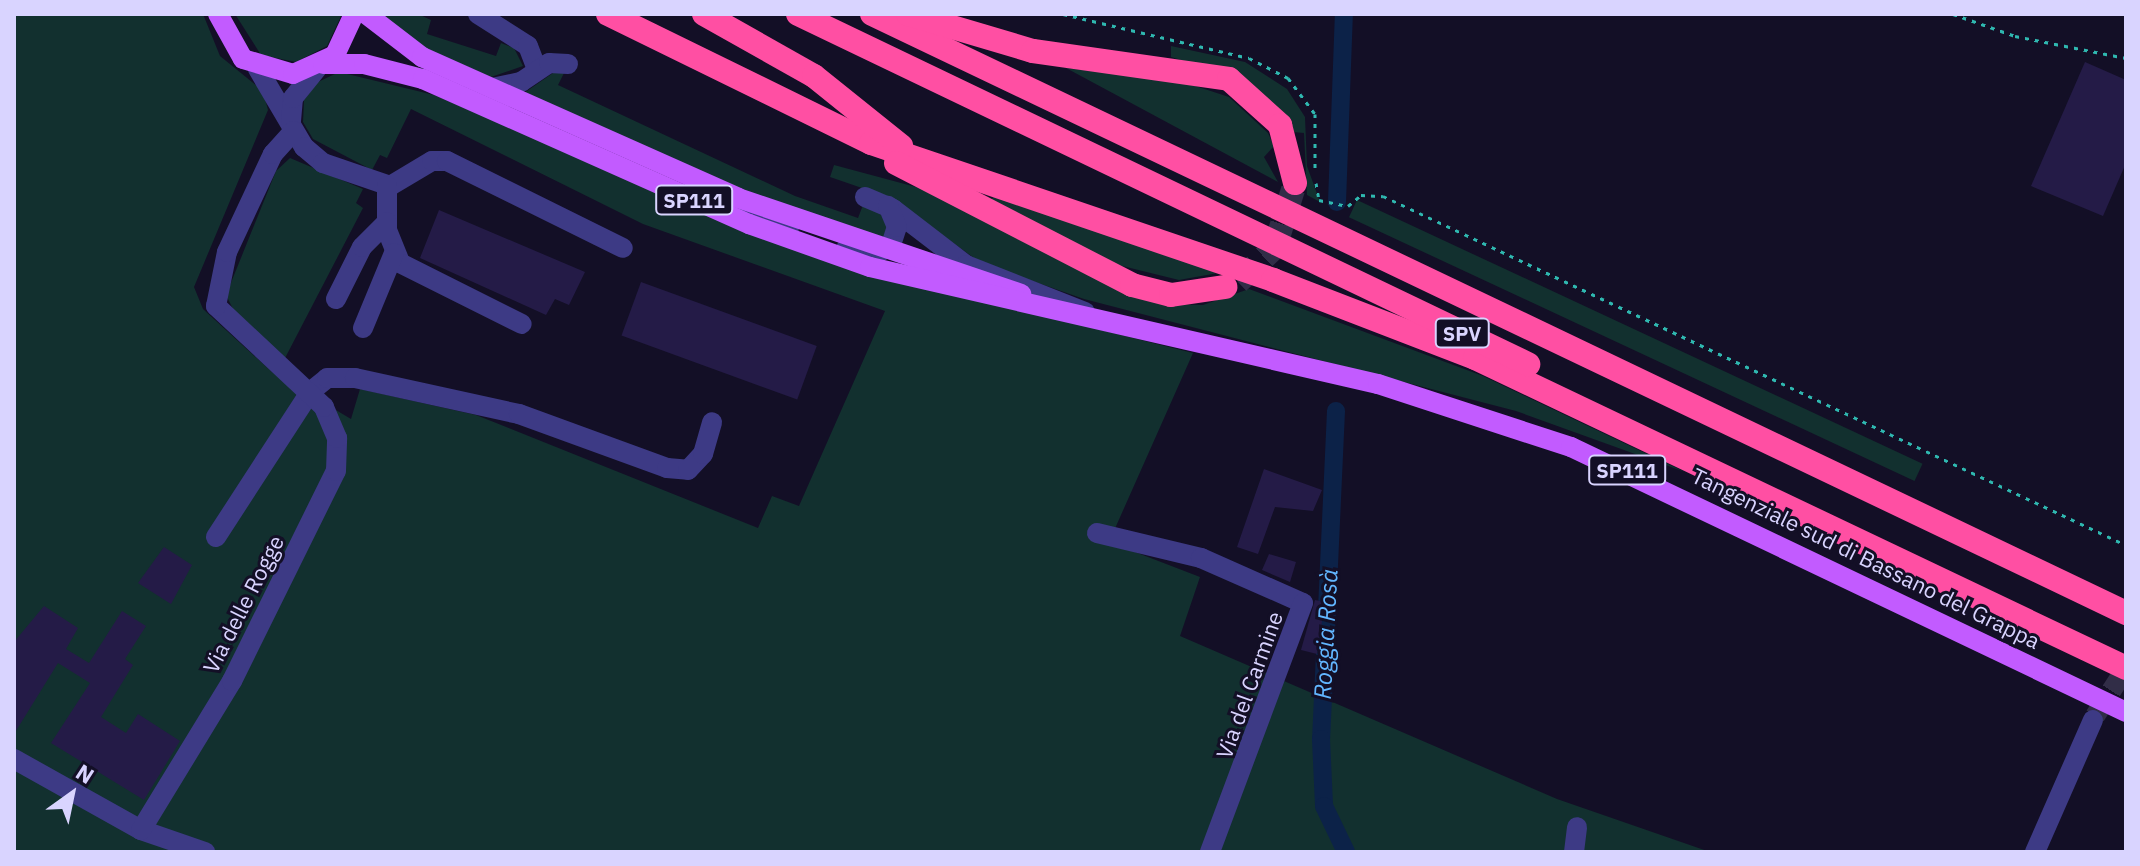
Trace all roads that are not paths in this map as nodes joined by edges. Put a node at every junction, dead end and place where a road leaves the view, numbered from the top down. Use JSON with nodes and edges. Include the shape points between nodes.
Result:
{"nodes":[{"id":1,"x":218,"y":14,"type":"edge"},
{"id":2,"x":354,"y":14,"type":"edge"},
{"id":3,"x":366,"y":14,"type":"edge"},
{"id":4,"x":608,"y":14,"type":"edge"},
{"id":5,"x":704,"y":14,"type":"edge"},
{"id":6,"x":798,"y":14,"type":"edge"},
{"id":7,"x":872,"y":14,"type":"edge"},
{"id":8,"x":908,"y":14,"type":"edge"},
{"id":9,"x":483,"y":20,"type":"edge"},
{"id":10,"x":568,"y":64,"type":"dead end"},
{"id":11,"x":320,"y":66,"type":"junction"},
{"id":12,"x":258,"y":69,"type":"junction"},
{"id":13,"x":537,"y":70,"type":"junction"},
{"id":14,"x":492,"y":88,"type":"junction"},
{"id":15,"x":521,"y":122,"type":"junction"},
{"id":16,"x":295,"y":131,"type":"junction"},
{"id":17,"x":871,"y":143,"type":"junction"},
{"id":18,"x":916,"y":158,"type":"junction"},
{"id":19,"x":1295,"y":183,"type":"tunnel mouth"},
{"id":20,"x":381,"y":185,"type":"junction"},
{"id":21,"x":865,"y":197,"type":"dead end"},
{"id":22,"x":888,"y":206,"type":"junction"},
{"id":23,"x":387,"y":222,"type":"junction"},
{"id":24,"x":623,"y":248,"type":"dead end"},
{"id":25,"x":883,"y":251,"type":"junction"},
{"id":26,"x":394,"y":253,"type":"junction"},
{"id":27,"x":1225,"y":287,"type":"tunnel mouth"},
{"id":28,"x":336,"y":299,"type":"dead end"},
{"id":29,"x":1075,"y":313,"type":"junction"},
{"id":30,"x":1096,"y":318,"type":"junction"},
{"id":31,"x":522,"y":324,"type":"dead end"},
{"id":32,"x":363,"y":328,"type":"dead end"},
{"id":33,"x":310,"y":392,"type":"junction"},
{"id":34,"x":712,"y":422,"type":"dead end"},
{"id":35,"x":1097,"y":533,"type":"dead end"},
{"id":36,"x":216,"y":537,"type":"dead end"},
{"id":37,"x":2126,"y":613,"type":"edge"},
{"id":38,"x":2126,"y":655,"type":"edge"},
{"id":39,"x":2126,"y":668,"type":"edge"},
{"id":40,"x":2126,"y":712,"type":"edge"},
{"id":41,"x":2093,"y":720,"type":"tunnel mouth"},
{"id":42,"x":14,"y":759,"type":"edge"},
{"id":43,"x":1577,"y":827,"type":"dead end"},
{"id":44,"x":141,"y":830,"type":"junction"},
{"id":45,"x":205,"y":852,"type":"edge"},
{"id":46,"x":1210,"y":852,"type":"edge"},
{"id":47,"x":1574,"y":852,"type":"edge"},
{"id":48,"x":2035,"y":852,"type":"edge"}],
"edges":[{"from":1,"to":12,"type":"main road","via":[[230,46]]},
{"from":2,"to":11,"type":"main road","via":[[344,42]]},
{"from":3,"to":14,"type":"main road","name":"Tangenziale sud di Bassano del Grappa","number":"SP111","via":[[405,48]]},
{"from":4,"to":17,"type":"highway"},
{"from":5,"to":18,"type":"highway","via":[[814,76]]},
{"from":6,"to":38,"type":"highway","number":"SPV"},
{"from":7,"to":37,"type":"highway","number":"SPV"},
{"from":8,"to":19,"type":"highway","via":[[1033,51],[1229,79],[1280,125]]},
{"from":9,"to":13,"type":"street","via":[[523,42]]},
{"from":10,"to":13,"type":"street"},
{"from":11,"to":12,"type":"main road","name":"Tangenziale sud di Bassano del Grappa","number":"SP111","via":[[293,74]]},
{"from":11,"to":15,"type":"main road","name":"Tangenziale sud di Bassano del Grappa","number":"SP111","via":[[398,71]]},
{"from":11,"to":16,"type":"street","name":"Via delle Rogge","via":[[293,98]]},
{"from":12,"to":16,"type":"street"},
{"from":13,"to":14,"type":"street"},
{"from":14,"to":25,"type":"main road","name":"Tangenziale sud di Bassano del Grappa","number":"SP111","via":[[738,198]]},
{"from":15,"to":25,"type":"street","via":[[554,127],[805,235],[869,256]]},
{"from":15,"to":29,"type":"main road","name":"Tangenziale sud di Bassano del Grappa","number":"SP111","via":[[819,250],[978,296]]},
{"from":16,"to":20,"type":"street","via":[[317,160]]},
{"from":16,"to":33,"type":"street","name":"Via delle Rogge","via":[[271,159],[215,296],[232,327]]},
{"from":17,"to":18,"type":"highway"},
{"from":17,"to":27,"type":"highway","via":[[910,172],[1132,285],[1171,295]]},
{"from":18,"to":39,"type":"highway","via":[[1273,280],[1475,358]]},
{"from":20,"to":23,"type":"street"},
{"from":20,"to":24,"type":"street","via":[[442,160]]},
{"from":21,"to":22,"type":"street"},
{"from":22,"to":25,"type":"street","via":[[897,231]]},
{"from":22,"to":30,"type":"street","via":[[966,265]]},
{"from":23,"to":26,"type":"street"},
{"from":23,"to":28,"type":"street","via":[[362,247]]},
{"from":25,"to":29,"type":"main road","name":"Tangenziale sud di Bassano del Grappa","number":"SP111"},
{"from":26,"to":31,"type":"street","via":[[403,265]]},
{"from":26,"to":32,"type":"street"},
{"from":29,"to":30,"type":"main road","name":"Tangenziale sud di Bassano del Grappa","number":"SP111"},
{"from":30,"to":40,"type":"main road","name":"Tangenziale sud di Bassano del Grappa","number":"SP111","via":[[1378,384],[1571,447]]},
{"from":33,"to":34,"type":"street","via":[[327,378],[355,378],[559,425],[688,470],[703,454]]},
{"from":33,"to":36,"type":"street"},
{"from":33,"to":44,"type":"street","name":"Via delle Rogge","via":[[337,438],[336,471],[232,681]]},
{"from":35,"to":46,"type":"street","name":"Via del Carmine","via":[[1201,558],[1303,603]]},
{"from":41,"to":48,"type":"street"},
{"from":42,"to":44,"type":"street"},
{"from":43,"to":47,"type":"street"},
{"from":44,"to":45,"type":"street"}]}
